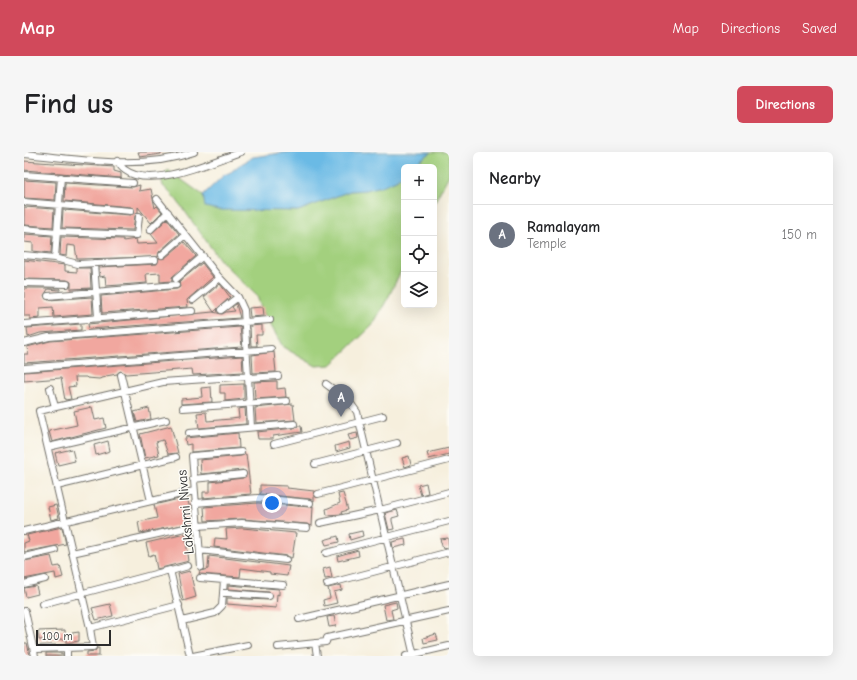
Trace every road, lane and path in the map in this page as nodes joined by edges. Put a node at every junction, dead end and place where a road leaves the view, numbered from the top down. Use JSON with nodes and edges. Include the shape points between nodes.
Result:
{"nodes":[{"id":1,"x":194,"y":152,"type":"edge"},
{"id":2,"x":241,"y":152,"type":"edge"},
{"id":3,"x":24,"y":154,"type":"edge"},
{"id":4,"x":117,"y":161,"type":"junction"},
{"id":5,"x":24,"y":175,"type":"edge"},
{"id":6,"x":61,"y":177,"type":"junction"},
{"id":7,"x":133,"y":183,"type":"dead end"},
{"id":8,"x":157,"y":199,"type":"dead end"},
{"id":9,"x":24,"y":202,"type":"edge"},
{"id":10,"x":59,"y":205,"type":"junction"},
{"id":11,"x":131,"y":211,"type":"dead end"},
{"id":12,"x":168,"y":212,"type":"junction"},
{"id":13,"x":139,"y":216,"type":"dead end"},
{"id":14,"x":24,"y":229,"type":"edge"},
{"id":15,"x":150,"y":230,"type":"dead end"},
{"id":16,"x":57,"y":232,"type":"junction"},
{"id":17,"x":185,"y":235,"type":"junction"},
{"id":18,"x":24,"y":255,"type":"edge"},
{"id":19,"x":162,"y":255,"type":"dead end"},
{"id":20,"x":203,"y":256,"type":"junction"},
{"id":21,"x":55,"y":258,"type":"junction"},
{"id":22,"x":155,"y":260,"type":"dead end"},
{"id":23,"x":94,"y":263,"type":"junction"},
{"id":24,"x":220,"y":278,"type":"junction"},
{"id":25,"x":24,"y":283,"type":"edge"},
{"id":26,"x":67,"y":284,"type":"dead end"},
{"id":27,"x":96,"y":292,"type":"junction"},
{"id":28,"x":48,"y":296,"type":"dead end"},
{"id":29,"x":238,"y":297,"type":"junction"},
{"id":30,"x":193,"y":300,"type":"dead end"},
{"id":31,"x":221,"y":310,"type":"dead end"},
{"id":32,"x":192,"y":311,"type":"dead end"},
{"id":33,"x":98,"y":317,"type":"junction"},
{"id":34,"x":270,"y":320,"type":"dead end"},
{"id":35,"x":244,"y":323,"type":"junction"},
{"id":36,"x":24,"y":324,"type":"edge"},
{"id":37,"x":24,"y":343,"type":"edge"},
{"id":38,"x":271,"y":349,"type":"dead end"},
{"id":39,"x":247,"y":352,"type":"junction"},
{"id":40,"x":24,"y":368,"type":"edge"},
{"id":41,"x":121,"y":375,"type":"dead end"},
{"id":42,"x":278,"y":376,"type":"dead end"},
{"id":43,"x":249,"y":377,"type":"junction"},
{"id":44,"x":326,"y":384,"type":"dead end"},
{"id":45,"x":50,"y":388,"type":"dead end"},
{"id":46,"x":124,"y":391,"type":"junction"},
{"id":47,"x":287,"y":401,"type":"dead end"},
{"id":48,"x":250,"y":402,"type":"junction"},
{"id":49,"x":55,"y":407,"type":"junction"},
{"id":50,"x":183,"y":408,"type":"dead end"},
{"id":51,"x":383,"y":416,"type":"dead end"},
{"id":52,"x":166,"y":420,"type":"dead end"},
{"id":53,"x":359,"y":422,"type":"junction"},
{"id":54,"x":294,"y":424,"type":"dead end"},
{"id":55,"x":133,"y":427,"type":"junction"},
{"id":56,"x":251,"y":427,"type":"junction"},
{"id":57,"x":189,"y":433,"type":"dead end"},
{"id":58,"x":397,"y":443,"type":"dead end"},
{"id":59,"x":274,"y":444,"type":"dead end"},
{"id":60,"x":48,"y":447,"type":"junction"},
{"id":61,"x":366,"y":451,"type":"junction"},
{"id":62,"x":242,"y":452,"type":"dead end"},
{"id":63,"x":176,"y":457,"type":"dead end"},
{"id":64,"x":449,"y":460,"type":"edge"},
{"id":65,"x":315,"y":464,"type":"dead end"},
{"id":66,"x":143,"y":467,"type":"junction"},
{"id":67,"x":242,"y":474,"type":"dead end"},
{"id":68,"x":194,"y":479,"type":"junction"},
{"id":69,"x":373,"y":479,"type":"junction"},
{"id":70,"x":57,"y":486,"type":"junction"},
{"id":71,"x":194,"y":491,"type":"junction"},
{"id":72,"x":449,"y":492,"type":"edge"},
{"id":73,"x":318,"y":494,"type":"dead end"},
{"id":74,"x":151,"y":502,"type":"junction"},
{"id":75,"x":195,"y":503,"type":"junction"},
{"id":76,"x":310,"y":503,"type":"dead end"},
{"id":77,"x":380,"y":510,"type":"junction"},
{"id":78,"x":449,"y":521,"type":"edge"},
{"id":79,"x":65,"y":523,"type":"junction"},
{"id":80,"x":320,"y":523,"type":"dead end"},
{"id":81,"x":197,"y":526,"type":"junction"},
{"id":82,"x":185,"y":528,"type":"dead end"},
{"id":83,"x":306,"y":528,"type":"dead end"},
{"id":84,"x":24,"y":531,"type":"edge"},
{"id":85,"x":387,"y":538,"type":"junction"},
{"id":86,"x":54,"y":550,"type":"dead end"},
{"id":87,"x":200,"y":550,"type":"junction"},
{"id":88,"x":449,"y":552,"type":"edge"},
{"id":89,"x":72,"y":553,"type":"junction"},
{"id":90,"x":326,"y":553,"type":"dead end"},
{"id":91,"x":24,"y":557,"type":"edge"},
{"id":92,"x":286,"y":560,"type":"dead end"},
{"id":93,"x":188,"y":566,"type":"dead end"},
{"id":94,"x":394,"y":566,"type":"junction"},
{"id":95,"x":201,"y":567,"type":"dead end"},
{"id":96,"x":171,"y":571,"type":"junction"},
{"id":97,"x":200,"y":578,"type":"dead end"},
{"id":98,"x":45,"y":579,"type":"dead end"},
{"id":99,"x":224,"y":580,"type":"junction"},
{"id":100,"x":24,"y":584,"type":"edge"},
{"id":101,"x":327,"y":584,"type":"dead end"},
{"id":102,"x":449,"y":584,"type":"edge"},
{"id":103,"x":283,"y":585,"type":"dead end"},
{"id":104,"x":225,"y":593,"type":"dead end"},
{"id":105,"x":82,"y":595,"type":"junction"},
{"id":106,"x":269,"y":596,"type":"dead end"},
{"id":107,"x":400,"y":596,"type":"junction"},
{"id":108,"x":42,"y":604,"type":"dead end"},
{"id":109,"x":179,"y":605,"type":"junction"},
{"id":110,"x":24,"y":609,"type":"edge"},
{"id":111,"x":449,"y":612,"type":"edge"},
{"id":112,"x":299,"y":619,"type":"dead end"},
{"id":113,"x":182,"y":621,"type":"junction"},
{"id":114,"x":406,"y":621,"type":"junction"},
{"id":115,"x":90,"y":628,"type":"junction"},
{"id":116,"x":31,"y":639,"type":"junction"},
{"id":117,"x":24,"y":640,"type":"edge"},
{"id":118,"x":314,"y":643,"type":"junction"},
{"id":119,"x":248,"y":645,"type":"dead end"},
{"id":120,"x":449,"y":646,"type":"edge"},
{"id":121,"x":278,"y":647,"type":"dead end"},
{"id":122,"x":67,"y":648,"type":"junction"},
{"id":123,"x":38,"y":649,"type":"dead end"},
{"id":124,"x":414,"y":655,"type":"edge"},
{"id":125,"x":35,"y":656,"type":"edge"},
{"id":126,"x":67,"y":656,"type":"edge"},
{"id":127,"x":190,"y":656,"type":"edge"},
{"id":128,"x":193,"y":656,"type":"edge"},
{"id":129,"x":317,"y":656,"type":"edge"},
{"id":130,"x":406,"y":656,"type":"edge"}],
"edges":[{"from":1,"to":4,"type":"street","via":[[142,163]]},
{"from":2,"to":4,"type":"street","via":[[178,174],[149,178],[126,171]]},
{"from":3,"to":4,"type":"street"},
{"from":5,"to":6,"type":"street"},
{"from":6,"to":7,"type":"street"},
{"from":6,"to":10,"type":"street"},
{"from":8,"to":12,"type":"street"},
{"from":9,"to":10,"type":"street"},
{"from":10,"to":11,"type":"street"},
{"from":10,"to":16,"type":"street"},
{"from":12,"to":15,"type":"street"},
{"from":12,"to":17,"type":"street"},
{"from":13,"to":16,"type":"street","via":[[137,235]]},
{"from":14,"to":16,"type":"street"},
{"from":16,"to":21,"type":"street"},
{"from":17,"to":19,"type":"street"},
{"from":17,"to":20,"type":"street"},
{"from":18,"to":21,"type":"street"},
{"from":20,"to":24,"type":"street"},
{"from":20,"to":27,"type":"street","via":[[176,282]]},
{"from":21,"to":23,"type":"street","via":[[78,264]]},
{"from":22,"to":23,"type":"street"},
{"from":23,"to":27,"type":"street"},
{"from":24,"to":29,"type":"street"},
{"from":24,"to":30,"type":"street"},
{"from":25,"to":26,"type":"street"},
{"from":27,"to":28,"type":"street"},
{"from":27,"to":33,"type":"street"},
{"from":29,"to":31,"type":"street"},
{"from":29,"to":35,"type":"street","via":[[244,310]]},
{"from":32,"to":33,"type":"street"},
{"from":33,"to":36,"type":"street"},
{"from":34,"to":35,"type":"street"},
{"from":35,"to":37,"type":"street","via":[[49,337]]},
{"from":35,"to":39,"type":"street"},
{"from":38,"to":39,"type":"street"},
{"from":39,"to":40,"type":"street"},
{"from":39,"to":43,"type":"street"},
{"from":41,"to":46,"type":"street"},
{"from":42,"to":43,"type":"street"},
{"from":43,"to":46,"type":"street","via":[[163,382]]},
{"from":43,"to":48,"type":"street"},
{"from":44,"to":53,"type":"street","via":[[349,401],[357,412]]},
{"from":45,"to":49,"type":"street"},
{"from":46,"to":49,"type":"street"},
{"from":46,"to":55,"type":"street"},
{"from":47,"to":48,"type":"street"},
{"from":48,"to":50,"type":"street"},
{"from":48,"to":56,"type":"street"},
{"from":49,"to":60,"type":"street","via":[[39,411]]},
{"from":51,"to":53,"type":"street"},
{"from":52,"to":55,"type":"street"},
{"from":53,"to":59,"type":"street"},
{"from":53,"to":61,"type":"street"},
{"from":54,"to":56,"type":"street"},
{"from":55,"to":60,"type":"street"},
{"from":55,"to":66,"type":"street"},
{"from":56,"to":57,"type":"street"},
{"from":58,"to":61,"type":"street"},
{"from":60,"to":70,"type":"street"},
{"from":61,"to":65,"type":"street"},
{"from":61,"to":69,"type":"street"},
{"from":62,"to":68,"type":"street","name":"Lakshmi Nivas","via":[[192,456]]},
{"from":63,"to":66,"type":"street"},
{"from":64,"to":69,"type":"street"},
{"from":66,"to":70,"type":"street"},
{"from":66,"to":74,"type":"street"},
{"from":67,"to":68,"type":"street"},
{"from":68,"to":71,"type":"street","name":"Lakshmi Nivas"},
{"from":69,"to":73,"type":"street"},
{"from":69,"to":77,"type":"street"},
{"from":70,"to":79,"type":"street"},
{"from":71,"to":74,"type":"street"},
{"from":71,"to":75,"type":"street","name":"Lakshmi Nivas"},
{"from":72,"to":77,"type":"street"},
{"from":74,"to":79,"type":"street"},
{"from":75,"to":76,"type":"street","via":[[258,498]]},
{"from":75,"to":81,"type":"street","name":"Lakshmi Nivas"},
{"from":77,"to":80,"type":"street"},
{"from":77,"to":85,"type":"street"},
{"from":78,"to":85,"type":"street"},
{"from":79,"to":84,"type":"street"},
{"from":79,"to":89,"type":"street"},
{"from":81,"to":83,"type":"street","via":[[242,523]]},
{"from":81,"to":87,"type":"street","name":"Lakshmi Nivas"},
{"from":82,"to":89,"type":"street"},
{"from":85,"to":90,"type":"street"},
{"from":85,"to":94,"type":"street"},
{"from":86,"to":91,"type":"street"},
{"from":87,"to":92,"type":"street"},
{"from":87,"to":95,"type":"street","name":"Lakshmi Nivas"},
{"from":88,"to":94,"type":"street"},
{"from":89,"to":105,"type":"street"},
{"from":93,"to":96,"type":"street"},
{"from":94,"to":101,"type":"street"},
{"from":94,"to":107,"type":"street"},
{"from":96,"to":105,"type":"street"},
{"from":96,"to":109,"type":"street"},
{"from":97,"to":99,"type":"street"},
{"from":98,"to":100,"type":"street"},
{"from":99,"to":103,"type":"street"},
{"from":99,"to":113,"type":"street","via":[[222,606],[215,613]]},
{"from":102,"to":107,"type":"street"},
{"from":104,"to":106,"type":"street"},
{"from":105,"to":108,"type":"street"},
{"from":105,"to":115,"type":"street"},
{"from":107,"to":112,"type":"street"},
{"from":107,"to":114,"type":"street"},
{"from":109,"to":113,"type":"street"},
{"from":109,"to":115,"type":"street"},
{"from":110,"to":116,"type":"street"},
{"from":111,"to":114,"type":"street"},
{"from":113,"to":127,"type":"street"},
{"from":114,"to":118,"type":"street"},
{"from":114,"to":124,"type":"street"},
{"from":115,"to":122,"type":"street","via":[[93,647]]},
{"from":116,"to":117,"type":"street"},
{"from":116,"to":125,"type":"street"},
{"from":118,"to":121,"type":"street"},
{"from":118,"to":129,"type":"street"},
{"from":119,"to":128,"type":"street"},
{"from":120,"to":124,"type":"street"},
{"from":122,"to":123,"type":"street"},
{"from":122,"to":126,"type":"street"},
{"from":124,"to":130,"type":"street"}]}
